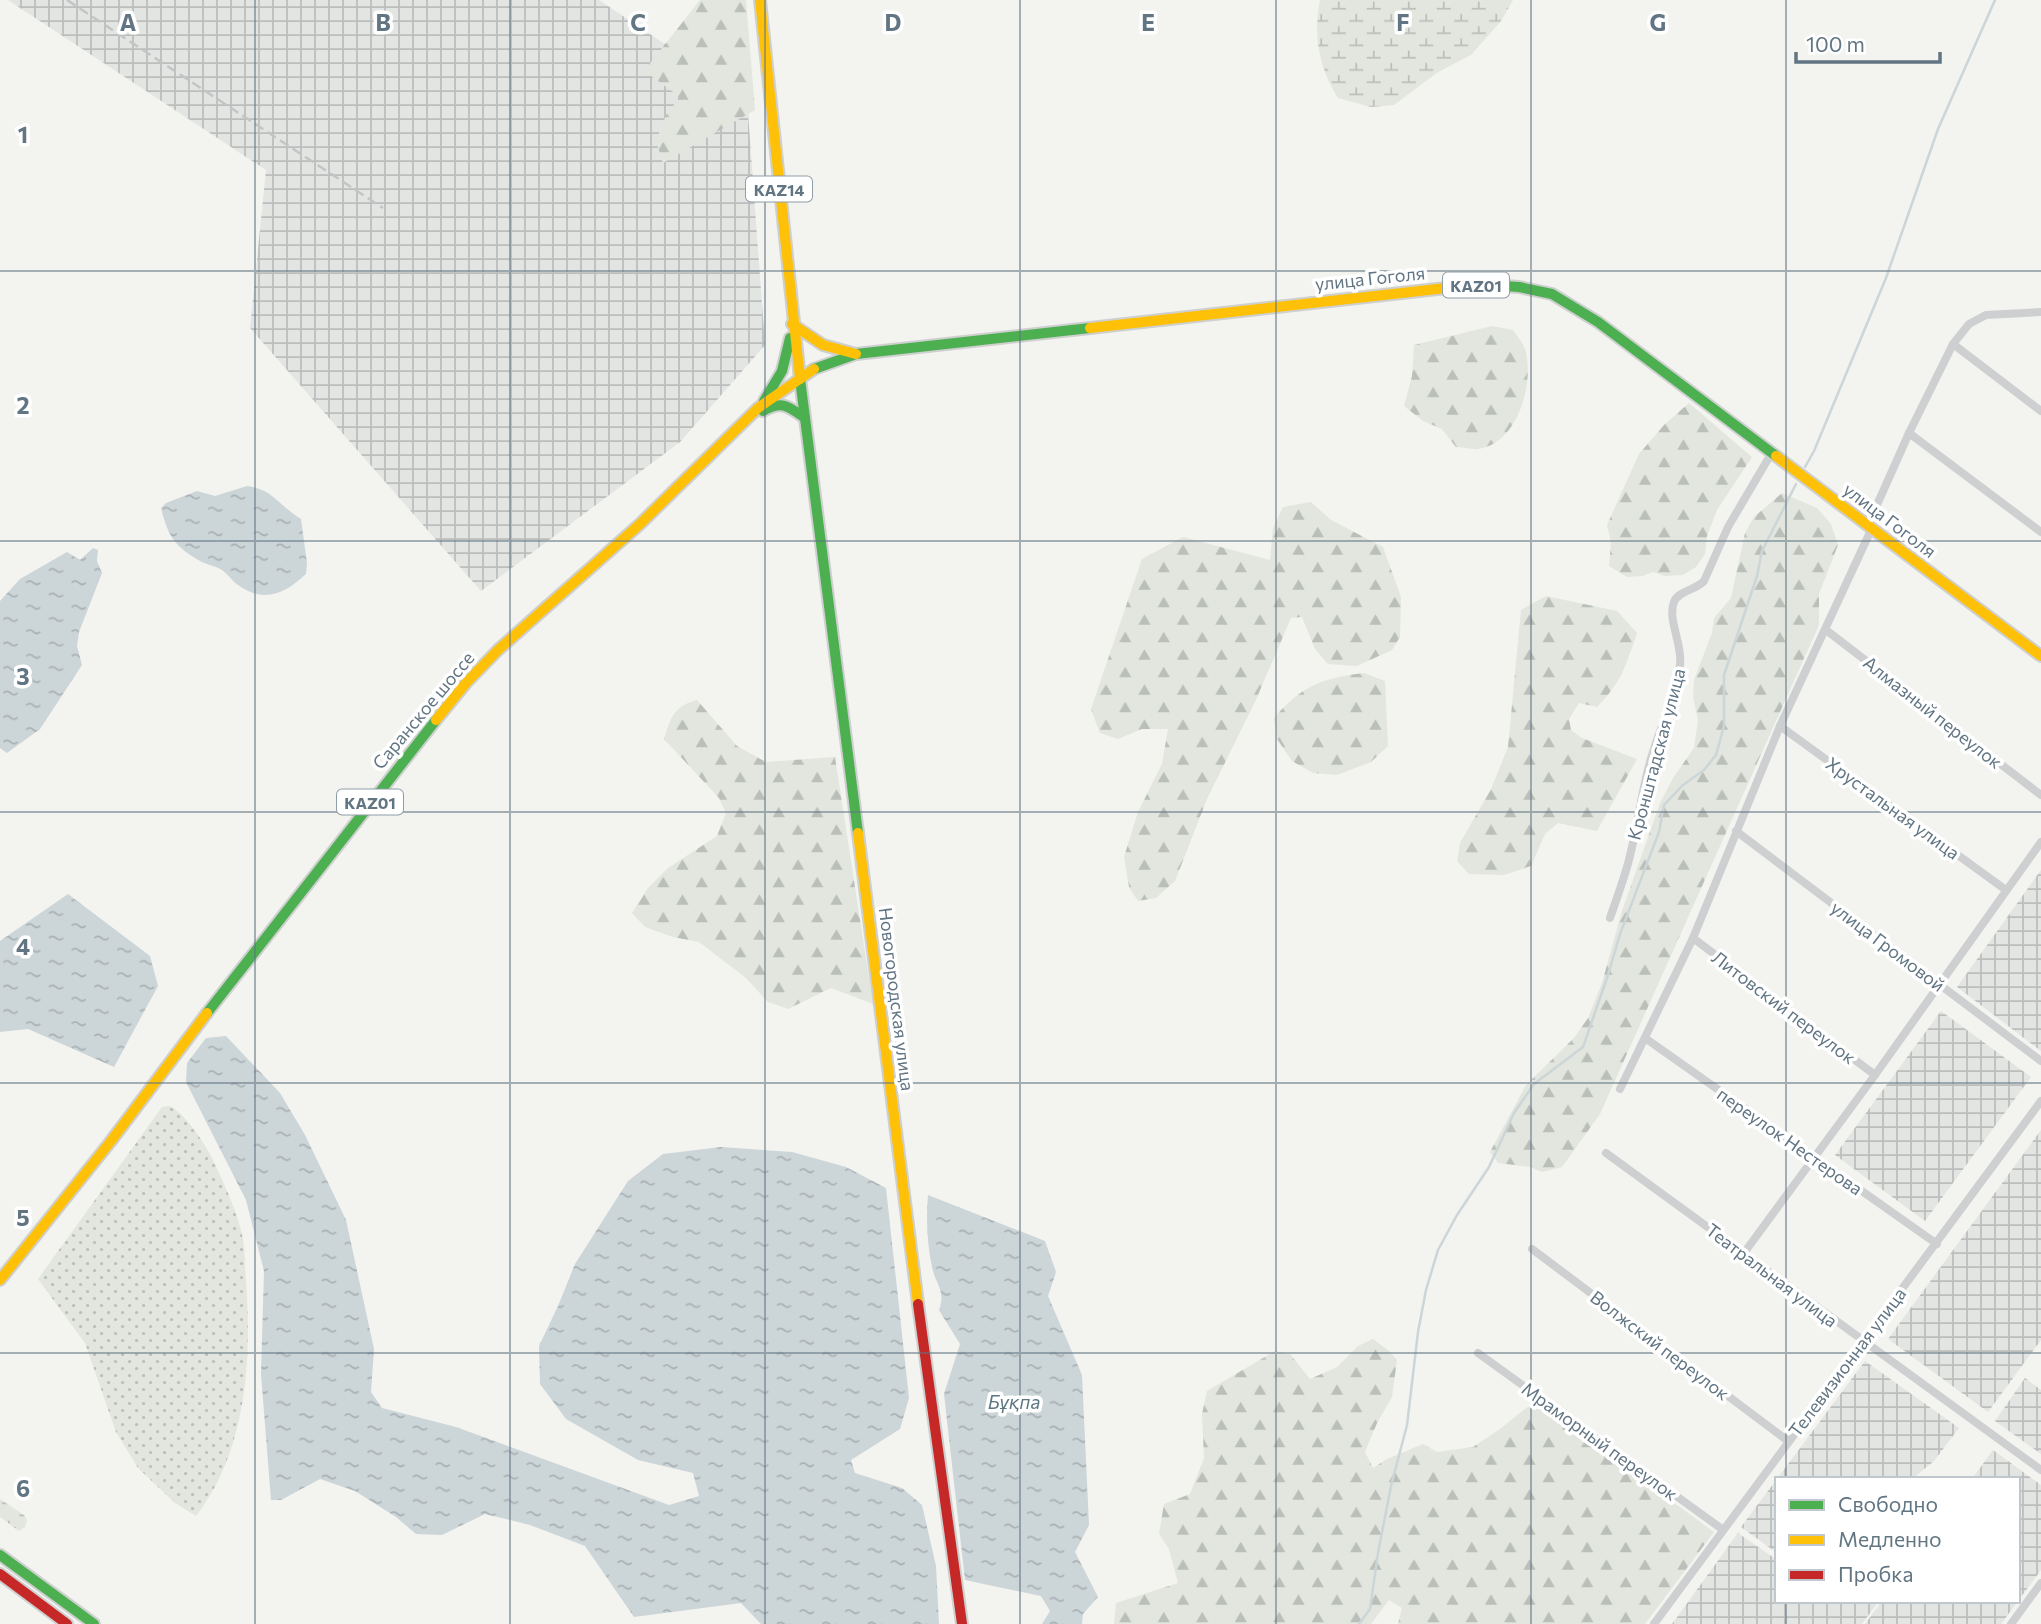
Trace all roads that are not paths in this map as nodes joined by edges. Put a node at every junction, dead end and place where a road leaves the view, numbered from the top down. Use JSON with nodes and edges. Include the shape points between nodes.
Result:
{"nodes":[{"id":1,"x":760,"y":0,"type":"edge"},
{"id":2,"x":2041,"y":312,"type":"edge"},
{"id":3,"x":792,"y":324,"type":"junction"},
{"id":4,"x":1953,"y":344,"type":"junction"},
{"id":5,"x":856,"y":354,"type":"junction"},
{"id":6,"x":800,"y":379,"type":"junction"},
{"id":7,"x":758,"y":408,"type":"junction"},
{"id":8,"x":2041,"y":411,"type":"edge"},
{"id":9,"x":805,"y":418,"type":"junction"},
{"id":10,"x":744,"y":422,"type":"junction"},
{"id":11,"x":1909,"y":433,"type":"junction"},
{"id":12,"x":1771,"y":454,"type":"junction"},
{"id":13,"x":1870,"y":526,"type":"junction"},
{"id":14,"x":2041,"y":532,"type":"edge"},
{"id":15,"x":1826,"y":630,"type":"junction"},
{"id":16,"x":2041,"y":656,"type":"edge"},
{"id":17,"x":1780,"y":726,"type":"junction"},
{"id":18,"x":2041,"y":795,"type":"edge"},
{"id":19,"x":1736,"y":831,"type":"junction"},
{"id":20,"x":2041,"y":842,"type":"edge"},
{"id":21,"x":2006,"y":890,"type":"junction"},
{"id":22,"x":1610,"y":918,"type":"dead end"},
{"id":23,"x":1693,"y":938,"type":"junction"},
{"id":24,"x":1938,"y":985,"type":"junction"},
{"id":25,"x":1645,"y":1038,"type":"junction"},
{"id":26,"x":2041,"y":1061,"type":"edge"},
{"id":27,"x":1875,"y":1075,"type":"junction"},
{"id":28,"x":1620,"y":1089,"type":"dead end"},
{"id":29,"x":2041,"y":1101,"type":"edge"},
{"id":30,"x":1606,"y":1153,"type":"dead end"},
{"id":31,"x":1814,"y":1159,"type":"junction"},
{"id":32,"x":1937,"y":1244,"type":"junction"},
{"id":33,"x":1532,"y":1249,"type":"dead end"},
{"id":34,"x":1744,"y":1253,"type":"junction"},
{"id":35,"x":0,"y":1280,"type":"edge"},
{"id":36,"x":1861,"y":1342,"type":"junction"},
{"id":37,"x":1478,"y":1353,"type":"dead end"},
{"id":38,"x":1788,"y":1441,"type":"junction"},
{"id":39,"x":2041,"y":1470,"type":"edge"},
{"id":40,"x":1723,"y":1529,"type":"junction"},
{"id":41,"x":0,"y":1555,"type":"edge"},
{"id":42,"x":0,"y":1574,"type":"edge"},
{"id":43,"x":2041,"y":1583,"type":"edge"},
{"id":44,"x":67,"y":1624,"type":"edge"},
{"id":45,"x":93,"y":1624,"type":"edge"},
{"id":46,"x":962,"y":1624,"type":"edge"},
{"id":47,"x":1654,"y":1624,"type":"edge"},
{"id":48,"x":2011,"y":1624,"type":"edge"}],
"edges":[{"from":1,"to":3,"type":"main road","number":"KAZ14"},
{"from":2,"to":4,"type":"street","via":[[1986,315],[1969,324]]},
{"from":3,"to":5,"type":"main road","via":[[823,345]]},
{"from":3,"to":6,"type":"main road","number":"KAZ14"},
{"from":3,"to":7,"type":"main road","via":[[779,382]]},
{"from":4,"to":8,"type":"street"},
{"from":4,"to":11,"type":"street"},
{"from":5,"to":6,"type":"main road","name":"улица Гоголя","number":"KАZ01","via":[[819,366]]},
{"from":5,"to":12,"type":"main road","name":"улица Гоголя","number":"KАZ01","via":[[1473,285],[1519,287],[1552,294],[1598,322]]},
{"from":6,"to":7,"type":"main road","name":"Саранское шоссе","number":"KAZ01"},
{"from":6,"to":9,"type":"main road","name":"Новогородская улица"},
{"from":7,"to":10,"type":"main road","name":"Саранское шоссе","number":"KAZ01"},
{"from":9,"to":10,"type":"main road","via":[[788,406],[775,404]]},
{"from":9,"to":46,"type":"main road","name":"Новогородская улица"},
{"from":10,"to":35,"type":"main road","name":"Саранское шоссе","number":"KAZ01","via":[[466,682]]},
{"from":11,"to":13,"type":"street"},
{"from":11,"to":14,"type":"street"},
{"from":12,"to":13,"type":"main road","name":"улица Гоголя","number":"KАZ01"},
{"from":12,"to":22,"type":"street","name":"Кронштадская улица","via":[[1728,527],[1704,581],[1674,601],[1680,668],[1650,761],[1628,865]]},
{"from":13,"to":15,"type":"street"},
{"from":13,"to":16,"type":"main road","name":"улица Гоголя","number":"KАZ01"},
{"from":15,"to":17,"type":"street"},
{"from":15,"to":18,"type":"street","name":"Алмазный переулок"},
{"from":17,"to":19,"type":"street"},
{"from":17,"to":21,"type":"street","name":"Хрустальная улица"},
{"from":19,"to":23,"type":"street"},
{"from":19,"to":24,"type":"street","name":"улица Громовой"},
{"from":20,"to":21,"type":"street"},
{"from":21,"to":24,"type":"street"},
{"from":23,"to":25,"type":"street"},
{"from":23,"to":27,"type":"street","name":"Литовский переулок"},
{"from":24,"to":26,"type":"street","name":"улица Громовой"},
{"from":24,"to":27,"type":"street"},
{"from":25,"to":28,"type":"street"},
{"from":25,"to":31,"type":"street","name":"переулок Нестерова"},
{"from":27,"to":31,"type":"street"},
{"from":29,"to":32,"type":"street","name":"Телевизионная улица"},
{"from":30,"to":34,"type":"street","name":"Театральная улица"},
{"from":31,"to":32,"type":"street","name":"переулок Нестерова"},
{"from":31,"to":34,"type":"street"},
{"from":32,"to":36,"type":"street","name":"Телевизионная улица"},
{"from":33,"to":38,"type":"street","name":"Волжский переулок"},
{"from":34,"to":36,"type":"street","name":"Театральная улица"},
{"from":36,"to":38,"type":"street","name":"Телевизионная улица"},
{"from":36,"to":39,"type":"street","name":"Театральная улица"},
{"from":37,"to":40,"type":"street","name":"Мраморный переулок"},
{"from":38,"to":40,"type":"street","name":"Телевизионная улица"},
{"from":40,"to":47,"type":"street","name":"Телевизионная улица"},
{"from":41,"to":45,"type":"main road"},
{"from":42,"to":44,"type":"main road"},
{"from":43,"to":48,"type":"street"}]}
